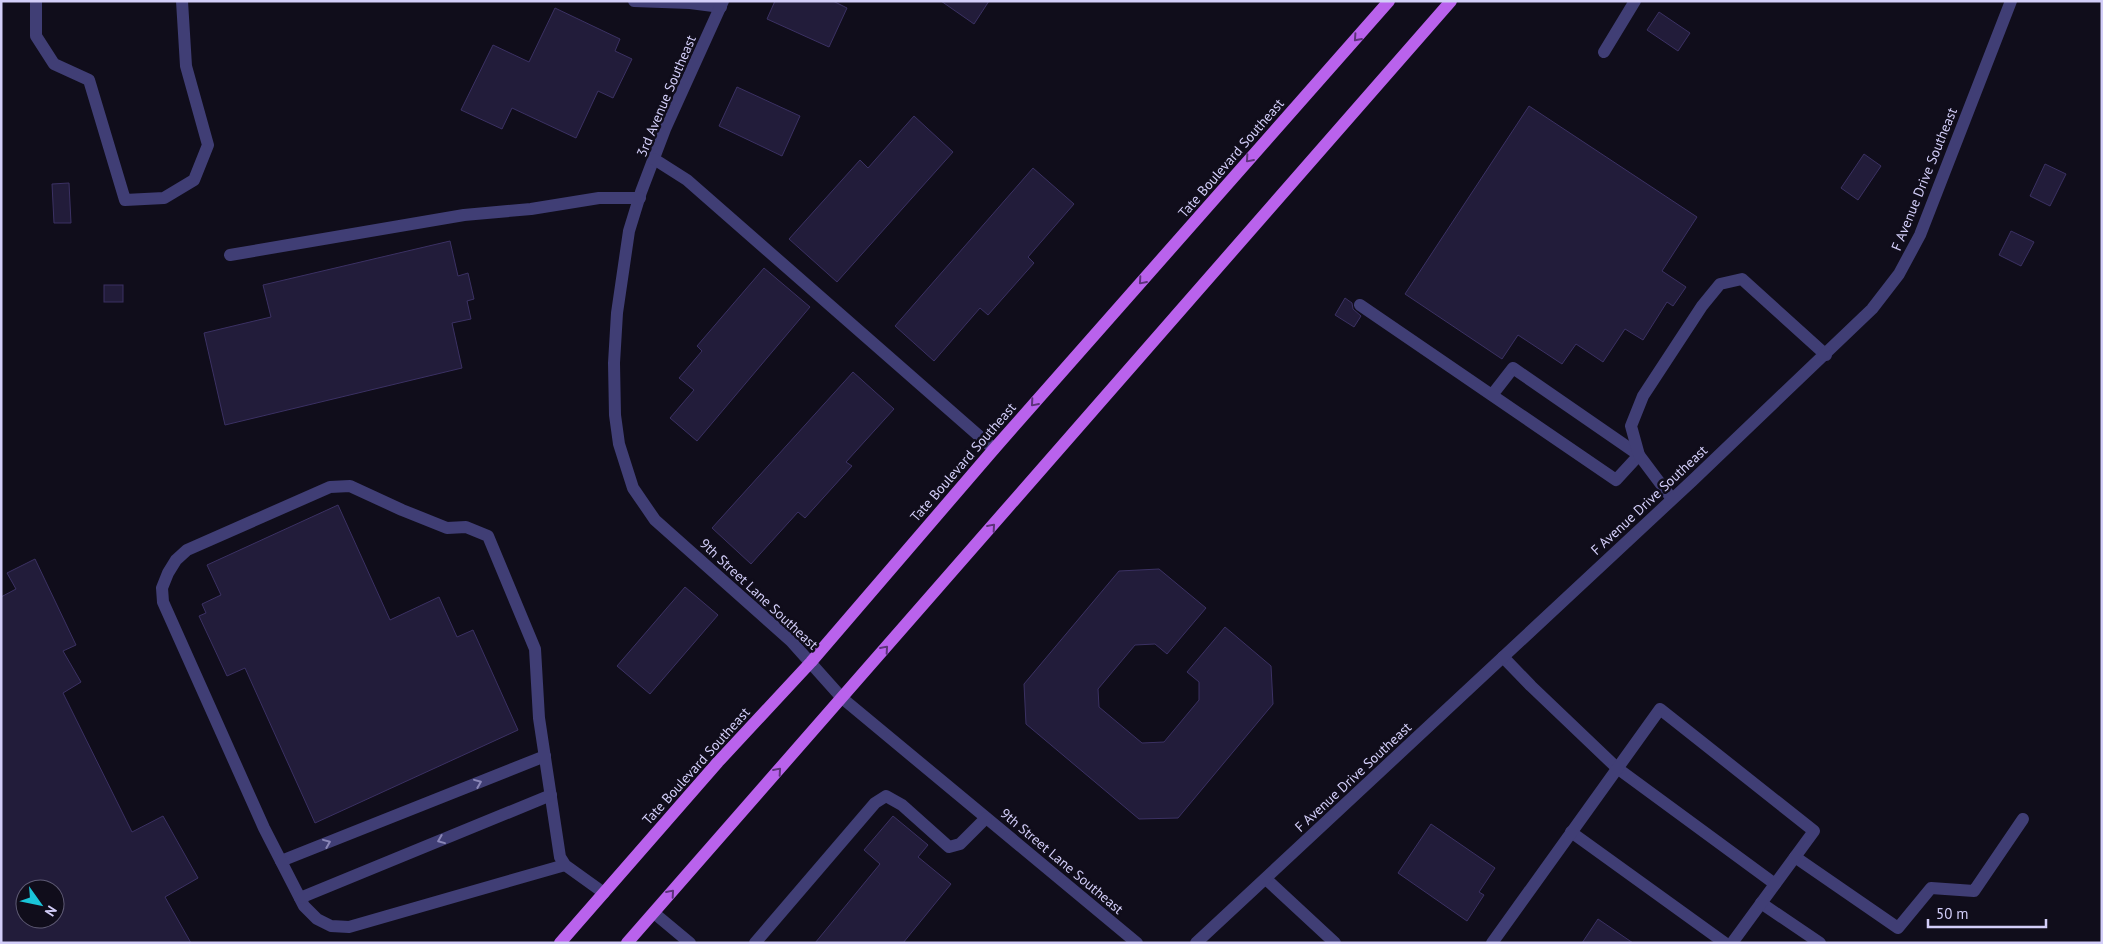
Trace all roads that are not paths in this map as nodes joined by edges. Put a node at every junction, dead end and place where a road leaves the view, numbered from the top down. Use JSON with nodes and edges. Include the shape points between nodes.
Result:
{"nodes":[{"id":1,"x":36,"y":1,"type":"edge"},
{"id":2,"x":182,"y":1,"type":"edge"},
{"id":3,"x":634,"y":1,"type":"edge"},
{"id":4,"x":1390,"y":1,"type":"edge"},
{"id":5,"x":1451,"y":1,"type":"edge"},
{"id":6,"x":1635,"y":1,"type":"edge"},
{"id":7,"x":2011,"y":1,"type":"edge"},
{"id":8,"x":722,"y":4,"type":"edge"},
{"id":9,"x":1604,"y":52,"type":"dead end"},
{"id":10,"x":654,"y":159,"type":"junction"},
{"id":11,"x":639,"y":201,"type":"junction"},
{"id":12,"x":230,"y":255,"type":"dead end"},
{"id":13,"x":1360,"y":305,"type":"dead end"},
{"id":14,"x":1826,"y":354,"type":"junction"},
{"id":15,"x":1492,"y":395,"type":"junction"},
{"id":16,"x":994,"y":449,"type":"junction"},
{"id":17,"x":1640,"y":455,"type":"junction"},
{"id":18,"x":1672,"y":499,"type":"junction"},
{"id":19,"x":1504,"y":657,"type":"junction"},
{"id":20,"x":811,"y":662,"type":"junction"},
{"id":21,"x":842,"y":698,"type":"junction"},
{"id":22,"x":545,"y":756,"type":"junction"},
{"id":23,"x":1617,"y":768,"type":"junction"},
{"id":24,"x":551,"y":795,"type":"junction"},
{"id":25,"x":986,"y":818,"type":"junction"},
{"id":26,"x":2023,"y":818,"type":"dead end"},
{"id":27,"x":1571,"y":832,"type":"junction"},
{"id":28,"x":1795,"y":857,"type":"junction"},
{"id":29,"x":281,"y":861,"type":"junction"},
{"id":30,"x":565,"y":865,"type":"junction"},
{"id":31,"x":1266,"y":879,"type":"junction"},
{"id":32,"x":1775,"y":884,"type":"junction"},
{"id":33,"x":604,"y":893,"type":"junction"},
{"id":34,"x":300,"y":898,"type":"junction"},
{"id":35,"x":1761,"y":903,"type":"junction"},
{"id":36,"x":654,"y":913,"type":"junction"},
{"id":37,"x":560,"y":943,"type":"edge"},
{"id":38,"x":627,"y":943,"type":"edge"},
{"id":39,"x":690,"y":943,"type":"edge"},
{"id":40,"x":755,"y":943,"type":"edge"},
{"id":41,"x":1137,"y":943,"type":"edge"},
{"id":42,"x":1196,"y":943,"type":"edge"},
{"id":43,"x":1335,"y":943,"type":"edge"},
{"id":44,"x":1492,"y":943,"type":"edge"},
{"id":45,"x":1725,"y":943,"type":"edge"},
{"id":46,"x":1732,"y":943,"type":"edge"},
{"id":47,"x":1820,"y":943,"type":"edge"}],
"edges":[{"from":1,"to":2,"type":"street","via":[[36,36],[54,64],[89,80],[125,200],[164,198],[194,180],[208,145],[186,66]]},
{"from":3,"to":8,"type":"street"},
{"from":4,"to":16,"type":"main road","name":"Tate Boulevard Southeast","one_way":true},
{"from":21,"to":5,"type":"main road","one_way":true},
{"from":6,"to":9,"type":"street"},
{"from":7,"to":14,"type":"street","name":"F Avenue Drive Southeast","via":[[1910,255],[1878,301]]},
{"from":8,"to":10,"type":"street","name":"3rd Avenue Southeast"},
{"from":10,"to":11,"type":"street","name":"3rd Avenue Southeast"},
{"from":10,"to":16,"type":"street","via":[[687,180]]},
{"from":11,"to":12,"type":"street","via":[[599,198],[464,215]]},
{"from":11,"to":20,"type":"street","name":"9th Street Lane Southeast","via":[[621,280],[614,363],[615,415],[626,471],[633,488],[655,520]]},
{"from":13,"to":15,"type":"street"},
{"from":14,"to":17,"type":"street","via":[[1742,279],[1720,284],[1642,396],[1631,426]]},
{"from":14,"to":18,"type":"street","name":"F Avenue Drive Southeast"},
{"from":15,"to":17,"type":"street","via":[[1616,480]]},
{"from":15,"to":17,"type":"street","via":[[1513,368]]},
{"from":16,"to":20,"type":"main road","name":"Tate Boulevard Southeast"},
{"from":17,"to":18,"type":"street"},
{"from":18,"to":19,"type":"street","name":"F Avenue Drive Southeast"},
{"from":19,"to":23,"type":"street"},
{"from":19,"to":31,"type":"street","name":"F Avenue Drive Southeast"},
{"from":20,"to":21,"type":"street","name":"9th Street Lane Southeast"},
{"from":20,"to":33,"type":"main road","name":"Tate Boulevard Southeast","via":[[718,762]]},
{"from":21,"to":25,"type":"street","name":"9th Street Lane Southeast"},
{"from":36,"to":21,"type":"main road","one_way":true},
{"from":22,"to":24,"type":"street"},
{"from":29,"to":22,"type":"street","one_way":true},
{"from":22,"to":29,"type":"street","via":[[535,649],[488,536],[466,527],[447,528],[350,486],[330,486],[187,550],[176,560],[162,588],[163,602],[175,631]]},
{"from":23,"to":27,"type":"street"},
{"from":23,"to":28,"type":"street","via":[[1660,709],[1814,831]]},
{"from":23,"to":32,"type":"street"},
{"from":24,"to":30,"type":"street","via":[[560,857]]},
{"from":24,"to":34,"type":"street","one_way":true},
{"from":25,"to":40,"type":"street","via":[[960,844],[949,847],[886,796],[875,803]]},
{"from":25,"to":41,"type":"street","name":"9th Street Lane Southeast"},
{"from":26,"to":28,"type":"street","via":[[1974,891],[1931,888],[1898,928]]},
{"from":27,"to":44,"type":"street"},
{"from":27,"to":45,"type":"street"},
{"from":28,"to":32,"type":"street"},
{"from":29,"to":34,"type":"street"},
{"from":30,"to":33,"type":"street"},
{"from":30,"to":34,"type":"street","via":[[348,927],[330,926],[317,919]]},
{"from":31,"to":42,"type":"street","name":"F Avenue Drive Southeast"},
{"from":31,"to":43,"type":"street"},
{"from":32,"to":35,"type":"street"},
{"from":33,"to":37,"type":"main road","name":"Tate Boulevard Southeast"},
{"from":35,"to":46,"type":"street"},
{"from":35,"to":47,"type":"street"},
{"from":36,"to":38,"type":"main road"},
{"from":36,"to":39,"type":"street"}]}
